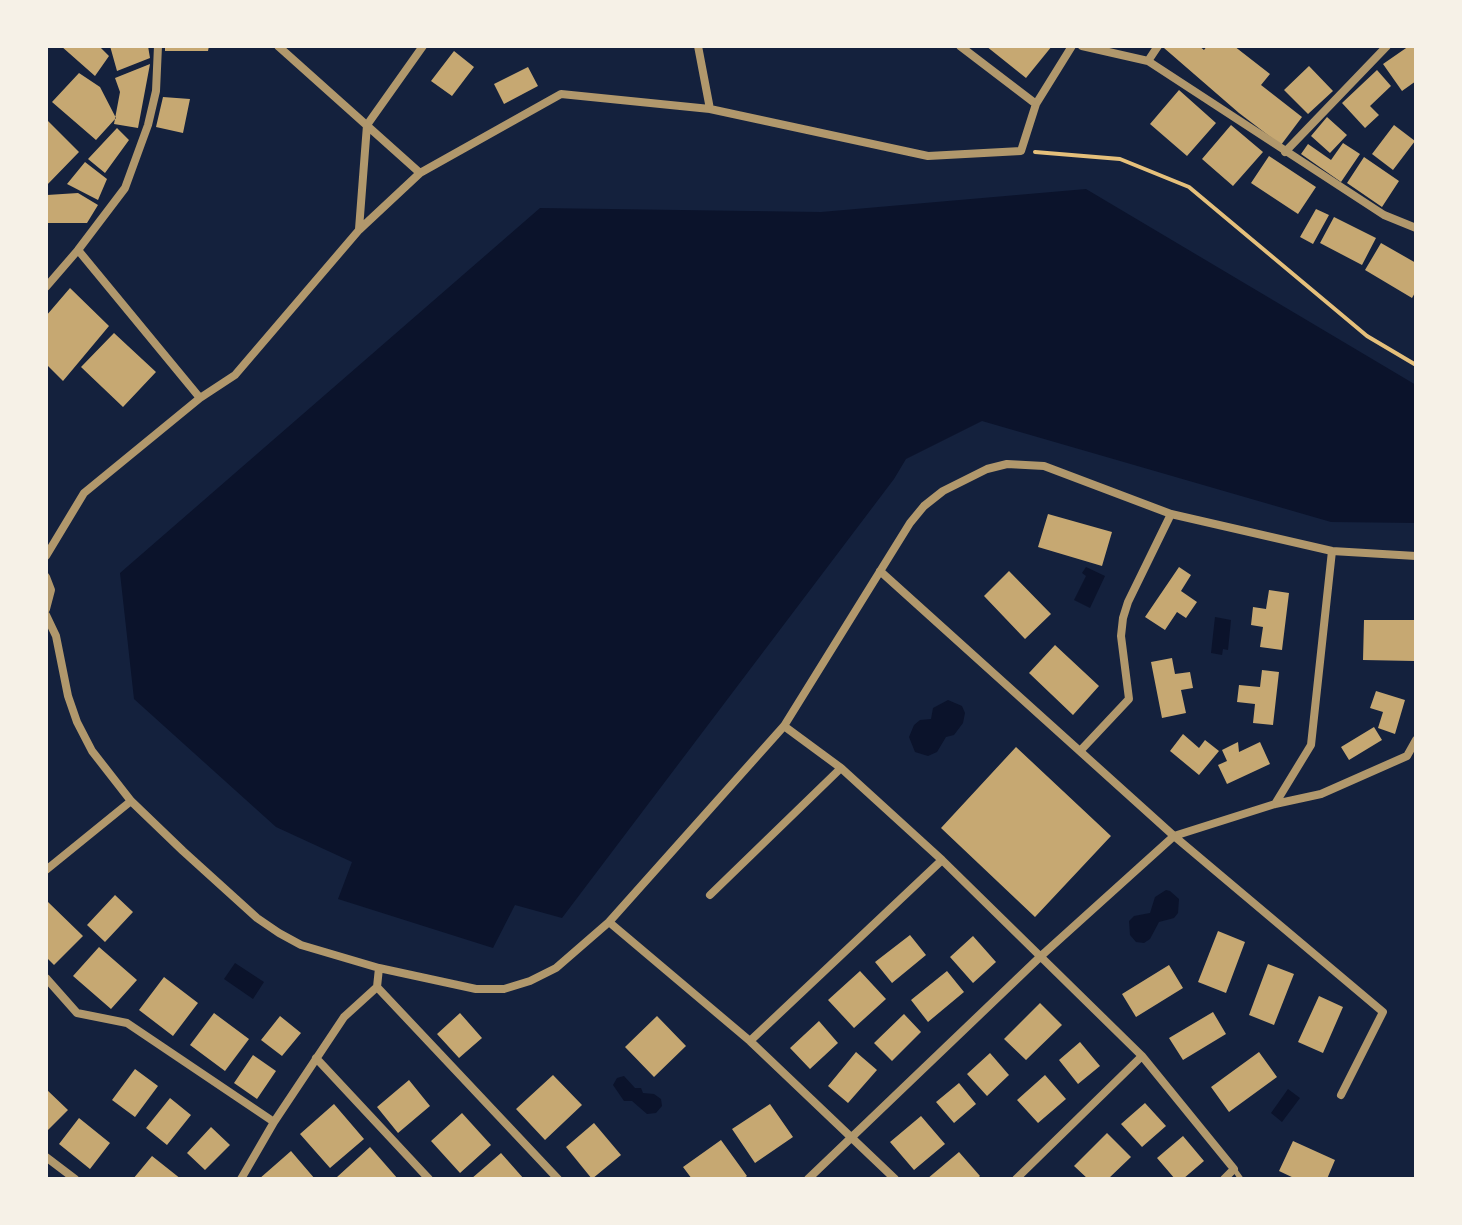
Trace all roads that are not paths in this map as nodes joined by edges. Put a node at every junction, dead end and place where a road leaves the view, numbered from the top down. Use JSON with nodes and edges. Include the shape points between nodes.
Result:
{"nodes":[{"id":1,"x":158,"y":46,"type":"edge"},
{"id":2,"x":278,"y":46,"type":"edge"},
{"id":3,"x":423,"y":46,"type":"edge"},
{"id":4,"x":698,"y":46,"type":"edge"},
{"id":5,"x":960,"y":46,"type":"edge"},
{"id":6,"x":1072,"y":46,"type":"edge"},
{"id":7,"x":1082,"y":46,"type":"edge"},
{"id":8,"x":1158,"y":46,"type":"edge"},
{"id":9,"x":1387,"y":46,"type":"edge"},
{"id":10,"x":1148,"y":61,"type":"junction"},
{"id":11,"x":1036,"y":104,"type":"junction"},
{"id":12,"x":710,"y":109,"type":"junction"},
{"id":13,"x":367,"y":125,"type":"junction"},
{"id":14,"x":1285,"y":152,"type":"junction"},
{"id":15,"x":420,"y":173,"type":"junction"},
{"id":16,"x":1416,"y":228,"type":"edge"},
{"id":17,"x":359,"y":230,"type":"junction"},
{"id":18,"x":78,"y":250,"type":"junction"},
{"id":19,"x":46,"y":287,"type":"edge"},
{"id":20,"x":200,"y":398,"type":"junction"},
{"id":21,"x":1171,"y":514,"type":"junction"},
{"id":22,"x":1332,"y":551,"type":"junction"},
{"id":23,"x":46,"y":556,"type":"edge"},
{"id":24,"x":1416,"y":556,"type":"edge"},
{"id":25,"x":880,"y":571,"type":"junction"},
{"id":26,"x":46,"y":577,"type":"edge"},
{"id":27,"x":46,"y":609,"type":"edge"},
{"id":28,"x":46,"y":615,"type":"edge"},
{"id":29,"x":784,"y":726,"type":"junction"},
{"id":30,"x":1416,"y":740,"type":"edge"},
{"id":31,"x":1081,"y":750,"type":"junction"},
{"id":32,"x":841,"y":768,"type":"junction"},
{"id":33,"x":131,"y":801,"type":"junction"},
{"id":34,"x":1275,"y":804,"type":"junction"},
{"id":35,"x":1174,"y":836,"type":"junction"},
{"id":36,"x":942,"y":860,"type":"junction"},
{"id":37,"x":46,"y":870,"type":"edge"},
{"id":38,"x":710,"y":895,"type":"dead end"},
{"id":39,"x":609,"y":922,"type":"junction"},
{"id":40,"x":1041,"y":956,"type":"junction"},
{"id":41,"x":379,"y":968,"type":"junction"},
{"id":42,"x":46,"y":978,"type":"edge"},
{"id":43,"x":377,"y":987,"type":"junction"},
{"id":44,"x":750,"y":1041,"type":"junction"},
{"id":45,"x":1142,"y":1056,"type":"junction"},
{"id":46,"x":316,"y":1058,"type":"junction"},
{"id":47,"x":1341,"y":1095,"type":"dead end"},
{"id":48,"x":274,"y":1122,"type":"junction"},
{"id":49,"x":851,"y":1138,"type":"junction"},
{"id":50,"x":46,"y":1157,"type":"edge"},
{"id":51,"x":1234,"y":1169,"type":"junction"},
{"id":52,"x":75,"y":1179,"type":"edge"},
{"id":53,"x":241,"y":1179,"type":"edge"},
{"id":54,"x":429,"y":1179,"type":"edge"},
{"id":55,"x":558,"y":1179,"type":"edge"},
{"id":56,"x":808,"y":1179,"type":"edge"},
{"id":57,"x":895,"y":1179,"type":"edge"},
{"id":58,"x":1016,"y":1179,"type":"edge"},
{"id":59,"x":1224,"y":1179,"type":"edge"},
{"id":60,"x":1241,"y":1179,"type":"edge"}],
"edges":[{"from":1,"to":18,"type":"street","via":[[156,91],[125,188]]},
{"from":2,"to":13,"type":"street"},
{"from":3,"to":13,"type":"street"},
{"from":4,"to":12,"type":"street"},
{"from":5,"to":11,"type":"street"},
{"from":6,"to":11,"type":"street"},
{"from":7,"to":10,"type":"street"},
{"from":8,"to":10,"type":"street"},
{"from":9,"to":14,"type":"street"},
{"from":10,"to":14,"type":"street"},
{"from":11,"to":12,"type":"street","via":[[1021,151],[928,156]]},
{"from":12,"to":15,"type":"street","via":[[561,94]]},
{"from":13,"to":15,"type":"street"},
{"from":13,"to":17,"type":"street"},
{"from":14,"to":16,"type":"street","via":[[1384,215]]},
{"from":15,"to":17,"type":"street"},
{"from":17,"to":20,"type":"street","via":[[235,375]]},
{"from":18,"to":19,"type":"street"},
{"from":18,"to":20,"type":"street"},
{"from":20,"to":23,"type":"street","via":[[84,493]]},
{"from":21,"to":22,"type":"street"},
{"from":21,"to":25,"type":"street","via":[[1044,466],[1007,464],[943,491],[924,506]]},
{"from":21,"to":31,"type":"street","via":[[1123,618],[1129,699]]},
{"from":22,"to":24,"type":"street"},
{"from":22,"to":34,"type":"street","via":[[1311,745]]},
{"from":25,"to":29,"type":"street"},
{"from":25,"to":31,"type":"street"},
{"from":26,"to":27,"type":"street","via":[[51,590]]},
{"from":28,"to":33,"type":"street","via":[[77,722],[99,762]]},
{"from":29,"to":32,"type":"street"},
{"from":29,"to":39,"type":"street"},
{"from":30,"to":34,"type":"street","via":[[1407,756],[1321,794]]},
{"from":31,"to":35,"type":"street"},
{"from":32,"to":36,"type":"street"},
{"from":32,"to":38,"type":"street"},
{"from":33,"to":37,"type":"street"},
{"from":33,"to":41,"type":"street","via":[[279,933],[301,945]]},
{"from":34,"to":35,"type":"street"},
{"from":35,"to":40,"type":"street"},
{"from":35,"to":47,"type":"street","via":[[1383,1012]]},
{"from":36,"to":40,"type":"street"},
{"from":36,"to":44,"type":"street"},
{"from":39,"to":41,"type":"street","via":[[556,968],[504,989],[476,989]]},
{"from":39,"to":44,"type":"street"},
{"from":40,"to":45,"type":"street"},
{"from":40,"to":49,"type":"street"},
{"from":41,"to":43,"type":"street"},
{"from":42,"to":48,"type":"street","via":[[77,1013],[127,1023]]},
{"from":43,"to":46,"type":"street","via":[[344,1017]]},
{"from":43,"to":55,"type":"street"},
{"from":44,"to":49,"type":"street"},
{"from":45,"to":51,"type":"street"},
{"from":45,"to":58,"type":"street"},
{"from":46,"to":48,"type":"street"},
{"from":46,"to":54,"type":"street"},
{"from":48,"to":53,"type":"street"},
{"from":49,"to":56,"type":"street"},
{"from":49,"to":57,"type":"street"},
{"from":50,"to":52,"type":"street"},
{"from":51,"to":59,"type":"street"},
{"from":51,"to":60,"type":"lane"}]}
